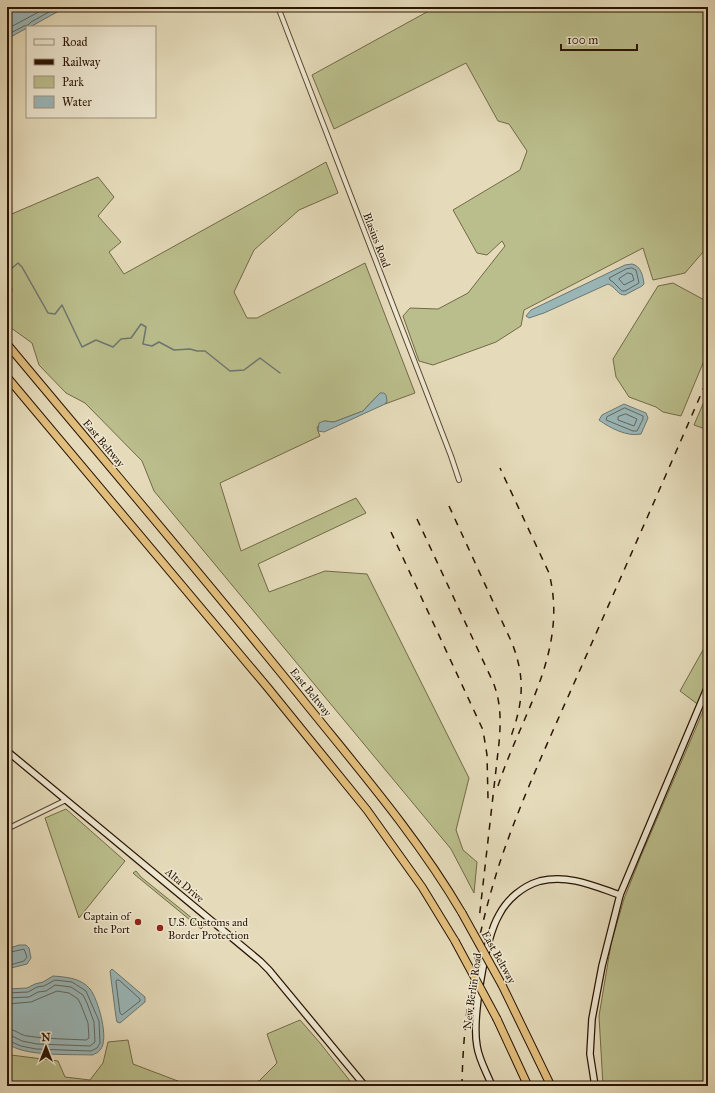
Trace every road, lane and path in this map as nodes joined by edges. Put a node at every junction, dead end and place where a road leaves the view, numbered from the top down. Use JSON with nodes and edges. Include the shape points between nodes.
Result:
{"nodes":[{"id":1,"x":278,"y":7,"type":"edge"},
{"id":2,"x":7,"y":344,"type":"edge"},
{"id":3,"x":7,"y":378,"type":"edge"},
{"id":4,"x":459,"y":480,"type":"dead end"},
{"id":5,"x":708,"y":686,"type":"edge"},
{"id":6,"x":7,"y":751,"type":"edge"},
{"id":7,"x":66,"y":800,"type":"junction"},
{"id":8,"x":7,"y":829,"type":"edge"},
{"id":9,"x":620,"y":895,"type":"junction"},
{"id":10,"x":365,"y":1086,"type":"edge"},
{"id":11,"x":492,"y":1086,"type":"edge"},
{"id":12,"x":528,"y":1086,"type":"edge"},
{"id":13,"x":550,"y":1086,"type":"edge"},
{"id":14,"x":595,"y":1086,"type":"edge"}],
"edges":[{"from":1,"to":4,"type":"street","name":"Blasius Road"},
{"from":2,"to":13,"type":"highway","name":"East Beltway","bridge":true,"via":[[247,630],[371,783],[426,856],[462,913],[502,985]]},
{"from":3,"to":12,"type":"highway","bridge":true,"via":[[263,682],[367,810],[422,887],[455,941],[497,1019]]},
{"from":5,"to":9,"type":"street"},
{"from":6,"to":7,"type":"street","name":"Alta Drive"},
{"from":7,"to":8,"type":"street"},
{"from":7,"to":10,"type":"street","name":"Alta Drive","via":[[260,961]]},
{"from":9,"to":11,"type":"street","name":"New Berlin Road","via":[[573,880],[552,879],[527,887],[516,894],[499,914],[490,936],[485,960],[475,1030],[479,1057]]},
{"from":9,"to":14,"type":"street","via":[[592,1019],[590,1054]]}]}
